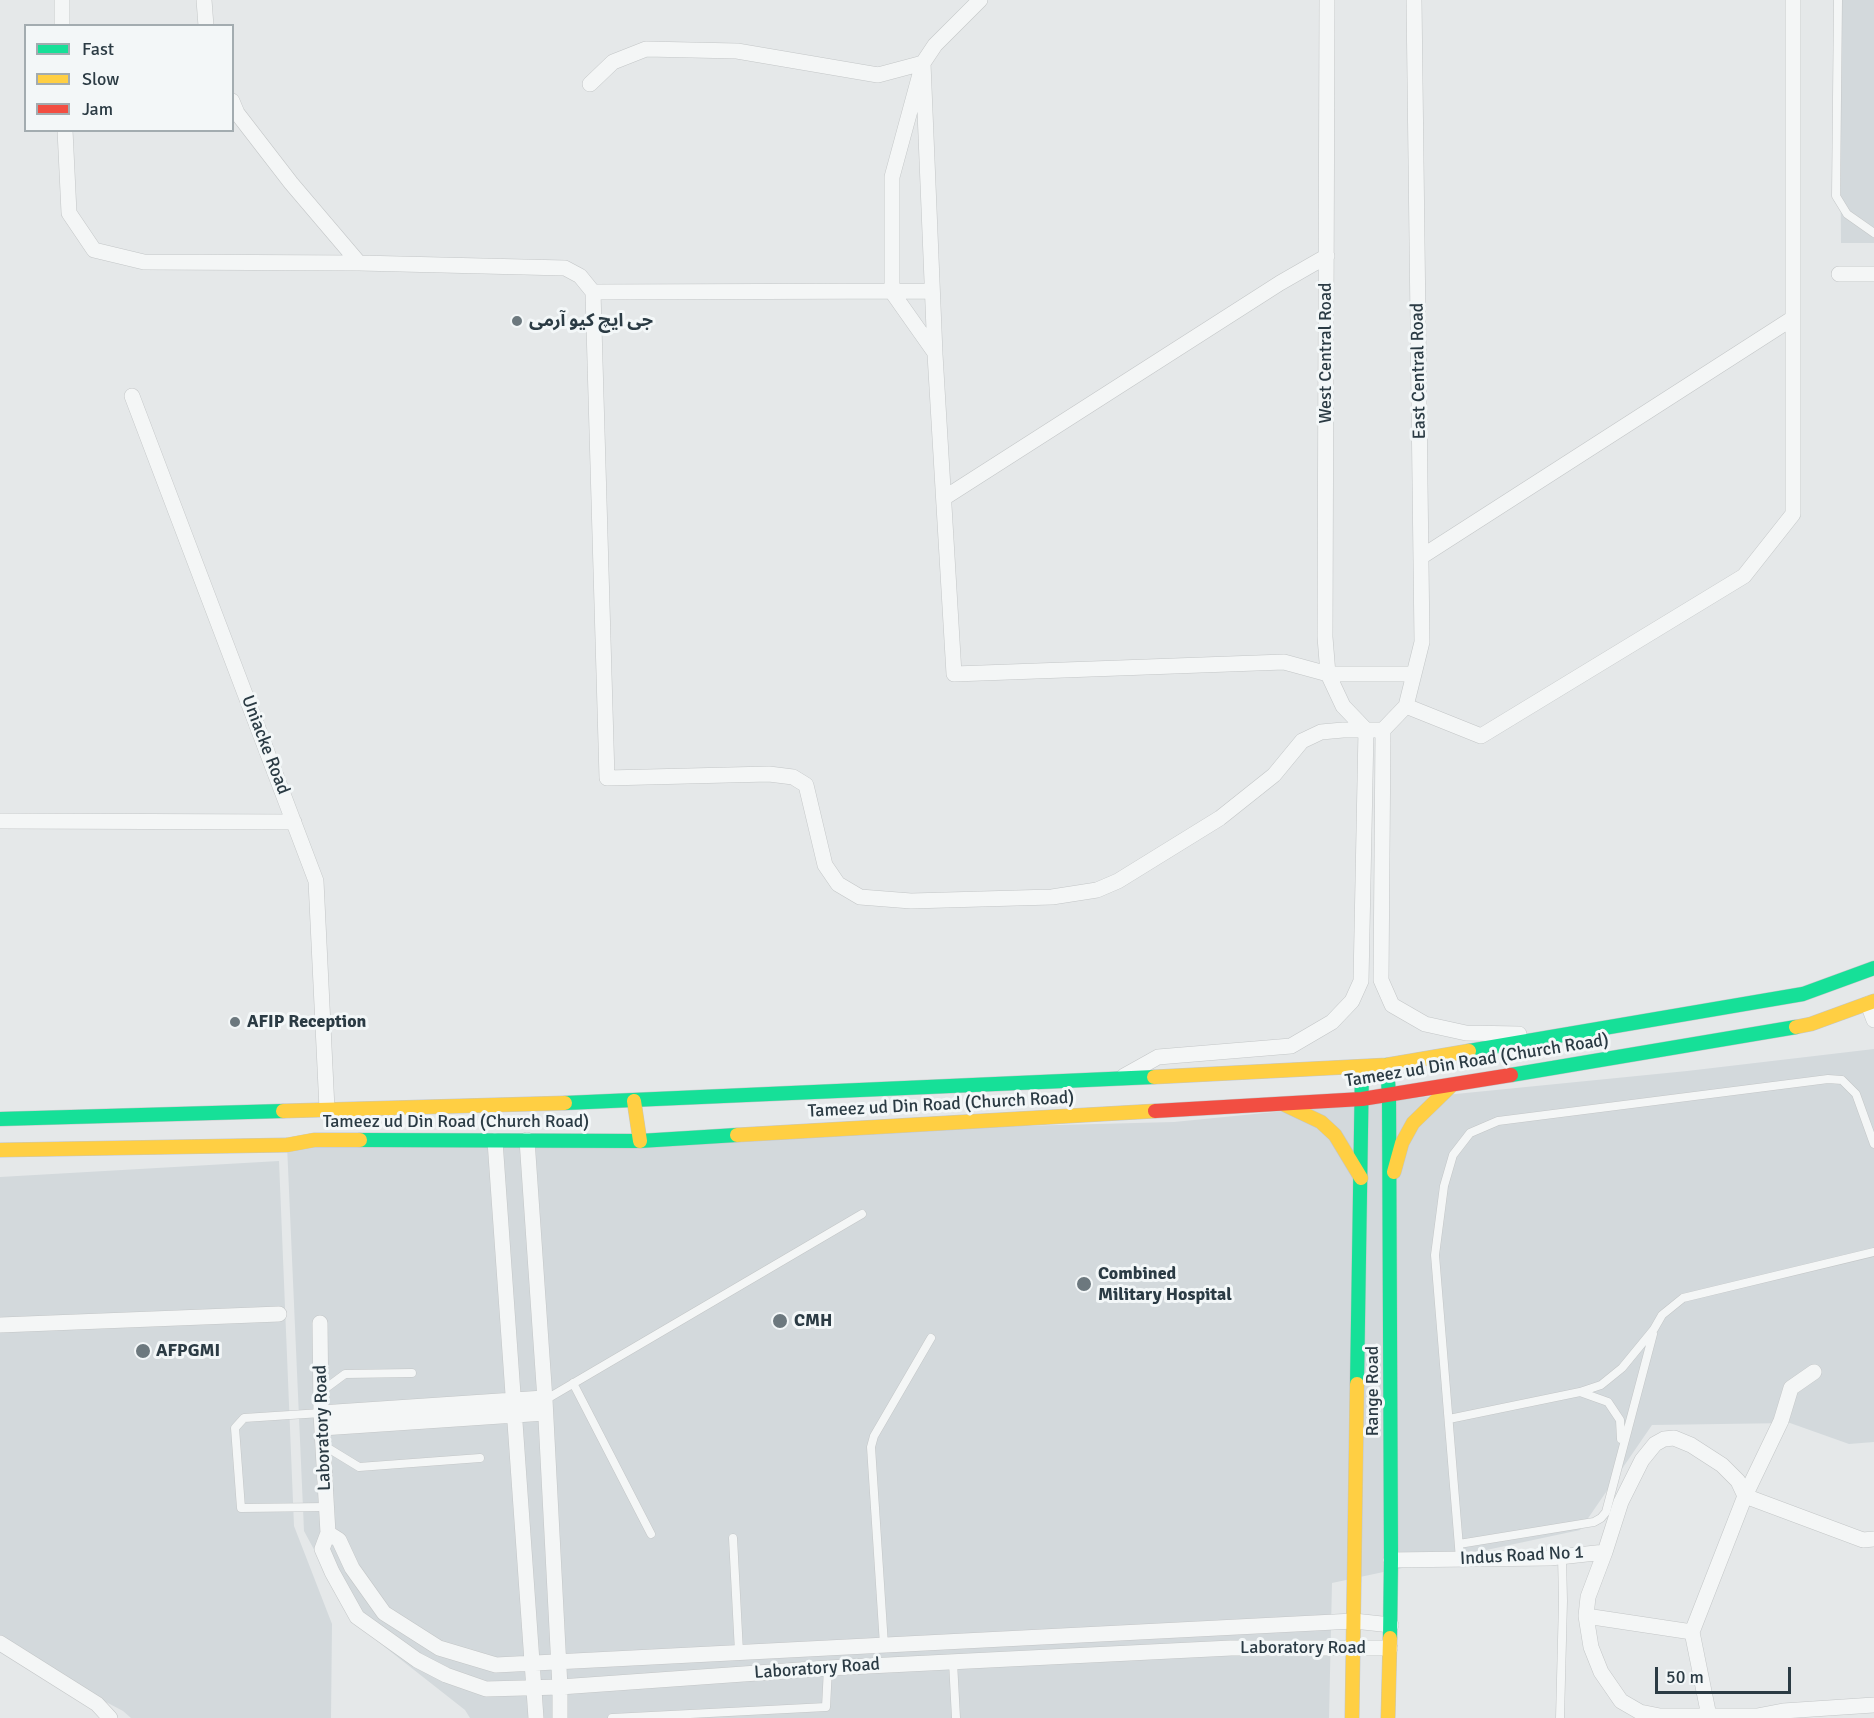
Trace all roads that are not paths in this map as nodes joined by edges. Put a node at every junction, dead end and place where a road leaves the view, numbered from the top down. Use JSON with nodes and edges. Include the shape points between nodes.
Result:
{"nodes":[{"id":1,"x":62,"y":0,"type":"edge"},
{"id":2,"x":204,"y":0,"type":"edge"},
{"id":3,"x":980,"y":0,"type":"edge"},
{"id":4,"x":1327,"y":0,"type":"edge"},
{"id":5,"x":1414,"y":0,"type":"edge"},
{"id":6,"x":1794,"y":0,"type":"edge"},
{"id":7,"x":1838,"y":0,"type":"edge"},
{"id":8,"x":62,"y":24,"type":"edge"},
{"id":9,"x":206,"y":24,"type":"edge"},
{"id":10,"x":1327,"y":33,"type":"junction"},
{"id":11,"x":923,"y":63,"type":"junction"},
{"id":12,"x":590,"y":84,"type":"dead end"},
{"id":13,"x":234,"y":106,"type":"edge"},
{"id":14,"x":65,"y":132,"type":"edge"},
{"id":15,"x":1874,"y":233,"type":"edge"},
{"id":16,"x":1327,"y":256,"type":"junction"},
{"id":17,"x":359,"y":263,"type":"junction"},
{"id":18,"x":1839,"y":274,"type":"dead end"},
{"id":19,"x":1874,"y":274,"type":"edge"},
{"id":20,"x":932,"y":291,"type":"junction"},
{"id":21,"x":593,"y":292,"type":"junction"},
{"id":22,"x":892,"y":292,"type":"junction"},
{"id":23,"x":1793,"y":318,"type":"junction"},
{"id":24,"x":935,"y":354,"type":"junction"},
{"id":25,"x":132,"y":396,"type":"dead end"},
{"id":26,"x":944,"y":498,"type":"junction"},
{"id":27,"x":1421,"y":557,"type":"junction"},
{"id":28,"x":1328,"y":674,"type":"junction"},
{"id":29,"x":1414,"y":674,"type":"junction"},
{"id":30,"x":1406,"y":706,"type":"junction"},
{"id":31,"x":1366,"y":730,"type":"junction"},
{"id":32,"x":1383,"y":730,"type":"junction"},
{"id":33,"x":0,"y":821,"type":"edge"},
{"id":34,"x":294,"y":822,"type":"junction"},
{"id":35,"x":1874,"y":968,"type":"edge"},
{"id":36,"x":1811,"y":992,"type":"junction"},
{"id":37,"x":1871,"y":1002,"type":"edge"},
{"id":38,"x":1874,"y":1020,"type":"edge"},
{"id":39,"x":1387,"y":1065,"type":"junction"},
{"id":40,"x":1362,"y":1067,"type":"junction"},
{"id":41,"x":1119,"y":1079,"type":"junction"},
{"id":42,"x":1451,"y":1086,"type":"junction"},
{"id":43,"x":1389,"y":1096,"type":"junction"},
{"id":44,"x":1362,"y":1099,"type":"junction"},
{"id":45,"x":634,"y":1101,"type":"junction"},
{"id":46,"x":1283,"y":1103,"type":"junction"},
{"id":47,"x":327,"y":1110,"type":"junction"},
{"id":48,"x":1,"y":1135,"type":"edge"},
{"id":49,"x":495,"y":1140,"type":"junction"},
{"id":50,"x":527,"y":1140,"type":"junction"},
{"id":51,"x":640,"y":1141,"type":"junction"},
{"id":52,"x":1874,"y":1144,"type":"edge"},
{"id":53,"x":1361,"y":1178,"type":"junction"},
{"id":54,"x":1390,"y":1186,"type":"junction"},
{"id":55,"x":862,"y":1214,"type":"dead end"},
{"id":56,"x":1874,"y":1252,"type":"edge"},
{"id":57,"x":279,"y":1314,"type":"dead end"},
{"id":58,"x":320,"y":1323,"type":"dead end"},
{"id":59,"x":0,"y":1325,"type":"edge"},
{"id":60,"x":1654,"y":1329,"type":"junction"},
{"id":61,"x":931,"y":1338,"type":"dead end"},
{"id":62,"x":412,"y":1372,"type":"dead end"},
{"id":63,"x":1814,"y":1372,"type":"dead end"},
{"id":64,"x":573,"y":1383,"type":"junction"},
{"id":65,"x":321,"y":1392,"type":"junction"},
{"id":66,"x":1581,"y":1392,"type":"junction"},
{"id":67,"x":545,"y":1404,"type":"junction"},
{"id":68,"x":514,"y":1408,"type":"junction"},
{"id":69,"x":1449,"y":1419,"type":"junction"},
{"id":70,"x":322,"y":1421,"type":"junction"},
{"id":71,"x":323,"y":1445,"type":"junction"},
{"id":72,"x":1621,"y":1448,"type":"junction"},
{"id":73,"x":480,"y":1458,"type":"dead end"},
{"id":74,"x":1745,"y":1496,"type":"junction"},
{"id":75,"x":327,"y":1507,"type":"junction"},
{"id":76,"x":328,"y":1533,"type":"junction"},
{"id":77,"x":651,"y":1534,"type":"dead end"},
{"id":78,"x":733,"y":1538,"type":"dead end"},
{"id":79,"x":1874,"y":1539,"type":"edge"},
{"id":80,"x":1459,"y":1544,"type":"junction"},
{"id":81,"x":1605,"y":1552,"type":"junction"},
{"id":82,"x":1562,"y":1556,"type":"junction"},
{"id":83,"x":1460,"y":1559,"type":"junction"},
{"id":84,"x":1391,"y":1560,"type":"junction"},
{"id":85,"x":1586,"y":1616,"type":"junction"},
{"id":86,"x":1354,"y":1621,"type":"junction"},
{"id":87,"x":1391,"y":1625,"type":"junction"},
{"id":88,"x":1692,"y":1632,"type":"junction"},
{"id":89,"x":0,"y":1643,"type":"edge"},
{"id":90,"x":884,"y":1645,"type":"junction"},
{"id":91,"x":1353,"y":1647,"type":"junction"},
{"id":92,"x":1390,"y":1648,"type":"junction"},
{"id":93,"x":739,"y":1652,"type":"junction"},
{"id":94,"x":558,"y":1662,"type":"junction"},
{"id":95,"x":953,"y":1662,"type":"junction"},
{"id":96,"x":531,"y":1663,"type":"junction"},
{"id":97,"x":828,"y":1668,"type":"junction"},
{"id":98,"x":560,"y":1687,"type":"junction"},
{"id":99,"x":534,"y":1688,"type":"junction"},
{"id":100,"x":1874,"y":1705,"type":"edge"},
{"id":101,"x":1852,"y":1712,"type":"edge"},
{"id":102,"x":1783,"y":1714,"type":"edge"},
{"id":103,"x":1709,"y":1716,"type":"junction"},
{"id":104,"x":110,"y":1718,"type":"edge"},
{"id":105,"x":536,"y":1718,"type":"edge"},
{"id":106,"x":560,"y":1718,"type":"edge"},
{"id":107,"x":566,"y":1718,"type":"edge"},
{"id":108,"x":612,"y":1718,"type":"edge"},
{"id":109,"x":956,"y":1718,"type":"edge"},
{"id":110,"x":1352,"y":1718,"type":"edge"},
{"id":111,"x":1388,"y":1718,"type":"edge"},
{"id":112,"x":1560,"y":1718,"type":"edge"}],
"edges":[{"from":1,"to":8,"type":"street"},
{"from":2,"to":9,"type":"street"},
{"from":3,"to":11,"type":"street","via":[[935,45]]},
{"from":4,"to":10,"type":"street","name":"West Central Road"},
{"from":5,"to":27,"type":"street","name":"East Central Road"},
{"from":6,"to":23,"type":"street"},
{"from":7,"to":15,"type":"lane","via":[[1836,196],[1847,214]]},
{"from":10,"to":16,"type":"street","name":"West Central Road"},
{"from":10,"to":28,"type":"street","name":"West Central Road"},
{"from":11,"to":12,"type":"street","via":[[878,75],[737,51],[646,49],[613,62]]},
{"from":11,"to":20,"type":"street"},
{"from":11,"to":22,"type":"street","via":[[892,177]]},
{"from":13,"to":17,"type":"street","via":[[291,183]]},
{"from":14,"to":17,"type":"street","via":[[69,213],[94,250],[144,262]]},
{"from":16,"to":26,"type":"street"},
{"from":16,"to":28,"type":"street","name":"West Central Road"},
{"from":17,"to":21,"type":"street","via":[[565,268],[580,276]]},
{"from":18,"to":19,"type":"street"},
{"from":20,"to":22,"type":"street"},
{"from":20,"to":24,"type":"street"},
{"from":21,"to":22,"type":"street"},
{"from":21,"to":31,"type":"street","via":[[607,778],[769,774],[793,777],[806,785],[825,865],[838,884],[861,897],[910,901],[1052,897],[1097,890],[1118,881],[1211,824],[1274,775],[1302,741],[1321,732]]},
{"from":22,"to":24,"type":"street"},
{"from":23,"to":27,"type":"street"},
{"from":23,"to":30,"type":"street","via":[[1793,514],[1744,576],[1481,736]]},
{"from":24,"to":26,"type":"street"},
{"from":25,"to":34,"type":"street","name":"Uniacke Road"},
{"from":26,"to":28,"type":"street","via":[[954,674],[1284,662]]},
{"from":27,"to":29,"type":"street","name":"East Central Road","via":[[1422,642]]},
{"from":28,"to":29,"type":"street"},
{"from":28,"to":31,"type":"street","name":"West Central Road","via":[[1342,706]]},
{"from":29,"to":30,"type":"street","name":"East Central Road"},
{"from":30,"to":32,"type":"street","name":"East Central Road"},
{"from":31,"to":32,"type":"street"},
{"from":31,"to":41,"type":"street","via":[[1361,981],[1352,1001],[1332,1022],[1291,1046],[1158,1057]]},
{"from":32,"to":36,"type":"street","via":[[1381,980],[1392,1005],[1425,1024],[1466,1033],[1513,1035],[1789,987],[1799,986]]},
{"from":33,"to":34,"type":"street"},
{"from":34,"to":47,"type":"street","name":"Uniacke Road","via":[[316,880]]},
{"from":35,"to":36,"type":"main road","name":"Tameez ud Din Road (Church Road)"},
{"from":36,"to":39,"type":"main road","name":"Tameez ud Din Road (Church Road)"},
{"from":37,"to":38,"type":"street"},
{"from":37,"to":42,"type":"main road","name":"Tameez ud Din Road (Church Road)","via":[[1811,1024]]},
{"from":39,"to":40,"type":"main road","name":"Tameez ud Din Road (Church Road)"},
{"from":39,"to":43,"type":"main road","name":"Range Road"},
{"from":40,"to":41,"type":"main road","name":"Tameez ud Din Road (Church Road)"},
{"from":40,"to":44,"type":"main road"},
{"from":41,"to":45,"type":"main road","name":"Tameez ud Din Road (Church Road)"},
{"from":42,"to":43,"type":"main road","name":"Tameez ud Din Road (Church Road)"},
{"from":42,"to":54,"type":"main road","via":[[1413,1123],[1402,1143]]},
{"from":43,"to":44,"type":"main road","name":"Tameez ud Din Road (Church Road)"},
{"from":43,"to":54,"type":"main road","name":"Range Road"},
{"from":44,"to":46,"type":"main road","name":"Tameez ud Din Road (Church Road)"},
{"from":44,"to":53,"type":"main road"},
{"from":45,"to":47,"type":"main road","name":"Tameez ud Din Road (Church Road)"},
{"from":45,"to":51,"type":"main road"},
{"from":46,"to":51,"type":"main road","name":"Tameez ud Din Road (Church Road)"},
{"from":46,"to":53,"type":"main road","via":[[1321,1122],[1335,1135]]},
{"from":47,"to":48,"type":"main road","name":"Tameez ud Din Road (Church Road)"},
{"from":48,"to":49,"type":"main road","name":"Tameez ud Din Road (Church Road)","via":[[287,1145],[314,1140]]},
{"from":49,"to":50,"type":"main road","name":"Tameez ud Din Road (Church Road)"},
{"from":49,"to":68,"type":"street"},
{"from":50,"to":51,"type":"main road","name":"Tameez ud Din Road (Church Road)"},
{"from":50,"to":67,"type":"street"},
{"from":52,"to":69,"type":"lane","via":[[1856,1094],[1842,1080],[1828,1078],[1498,1121],[1470,1133],[1453,1155],[1444,1186],[1435,1255]]},
{"from":53,"to":86,"type":"main road"},
{"from":54,"to":84,"type":"main road","name":"Range Road"},
{"from":55,"to":64,"type":"lane"},
{"from":56,"to":60,"type":"lane","via":[[1683,1298],[1662,1315]]},
{"from":57,"to":59,"type":"street"},
{"from":58,"to":65,"type":"street","name":"Laboratory Road"},
{"from":60,"to":66,"type":"lane","via":[[1622,1368],[1601,1385]]},
{"from":60,"to":72,"type":"lane"},
{"from":61,"to":90,"type":"lane","via":[[871,1447]]},
{"from":62,"to":65,"type":"lane","via":[[345,1374]]},
{"from":63,"to":74,"type":"street","via":[[1791,1388],[1781,1420]]},
{"from":64,"to":67,"type":"lane"},
{"from":64,"to":77,"type":"lane"},
{"from":65,"to":70,"type":"street","name":"Laboratory Road"},
{"from":66,"to":69,"type":"lane"},
{"from":66,"to":72,"type":"lane","via":[[1608,1402],[1616,1411]]},
{"from":67,"to":68,"type":"street"},
{"from":67,"to":94,"type":"street"},
{"from":68,"to":70,"type":"street"},
{"from":68,"to":96,"type":"street"},
{"from":69,"to":80,"type":"lane"},
{"from":70,"to":71,"type":"street","name":"Laboratory Road"},
{"from":70,"to":75,"type":"lane","via":[[244,1418],[235,1428],[241,1508]]},
{"from":71,"to":73,"type":"lane","via":[[359,1467]]},
{"from":71,"to":75,"type":"street","name":"Laboratory Road"},
{"from":72,"to":80,"type":"lane","via":[[1606,1512],[1594,1522]]},
{"from":74,"to":79,"type":"street","via":[[1863,1540]]},
{"from":74,"to":81,"type":"street","name":"Indus Road No 1","via":[[1738,1481],[1722,1465],[1691,1445],[1674,1438],[1664,1439],[1655,1444],[1632,1478]]},
{"from":74,"to":88,"type":"street"},
{"from":75,"to":76,"type":"street","name":"Laboratory Road"},
{"from":76,"to":96,"type":"street","name":"Laboratory Road","via":[[339,1540],[352,1568],[384,1613],[439,1648],[496,1665]]},
{"from":76,"to":99,"type":"street","name":"Laboratory Road","via":[[322,1549],[357,1617],[417,1660],[446,1675],[486,1689]]},
{"from":78,"to":93,"type":"lane"},
{"from":80,"to":83,"type":"lane"},
{"from":81,"to":82,"type":"street","name":"Indus Road No 1"},
{"from":81,"to":85,"type":"street","via":[[1588,1597]]},
{"from":82,"to":83,"type":"street","name":"Indus Road No 1"},
{"from":82,"to":112,"type":"lane"},
{"from":83,"to":84,"type":"street","name":"Indus Road No 1"},
{"from":84,"to":87,"type":"main road","name":"Range Road"},
{"from":85,"to":88,"type":"street"},
{"from":85,"to":103,"type":"street","via":[[1591,1647],[1621,1701],[1641,1712],[1660,1716]]},
{"from":86,"to":87,"type":"street","name":"Laboratory Road"},
{"from":86,"to":90,"type":"street","name":"Laboratory Road"},
{"from":86,"to":91,"type":"main road"},
{"from":87,"to":92,"type":"main road","name":"Range Road"},
{"from":88,"to":103,"type":"street"},
{"from":89,"to":104,"type":"street","via":[[97,1704]]},
{"from":90,"to":93,"type":"street","name":"Laboratory Road"},
{"from":91,"to":92,"type":"street","name":"Laboratory Road"},
{"from":91,"to":95,"type":"street","name":"Laboratory Road","via":[[1231,1648]]},
{"from":91,"to":110,"type":"main road"},
{"from":92,"to":111,"type":"main road","name":"Range Road"},
{"from":93,"to":94,"type":"street","name":"Laboratory Road"},
{"from":94,"to":96,"type":"street","name":"Laboratory Road"},
{"from":94,"to":98,"type":"street"},
{"from":95,"to":97,"type":"street","name":"Laboratory Road"},
{"from":95,"to":109,"type":"lane"},
{"from":96,"to":99,"type":"street"},
{"from":97,"to":98,"type":"street","name":"Laboratory Road"},
{"from":97,"to":108,"type":"lane","via":[[826,1707]]},
{"from":98,"to":99,"type":"street","name":"Laboratory Road"},
{"from":98,"to":106,"type":"street"},
{"from":99,"to":105,"type":"street"},
{"from":100,"to":101,"type":"street"},
{"from":101,"to":102,"type":"street"},
{"from":102,"to":103,"type":"street"},
{"from":106,"to":107,"type":"lane"}]}
